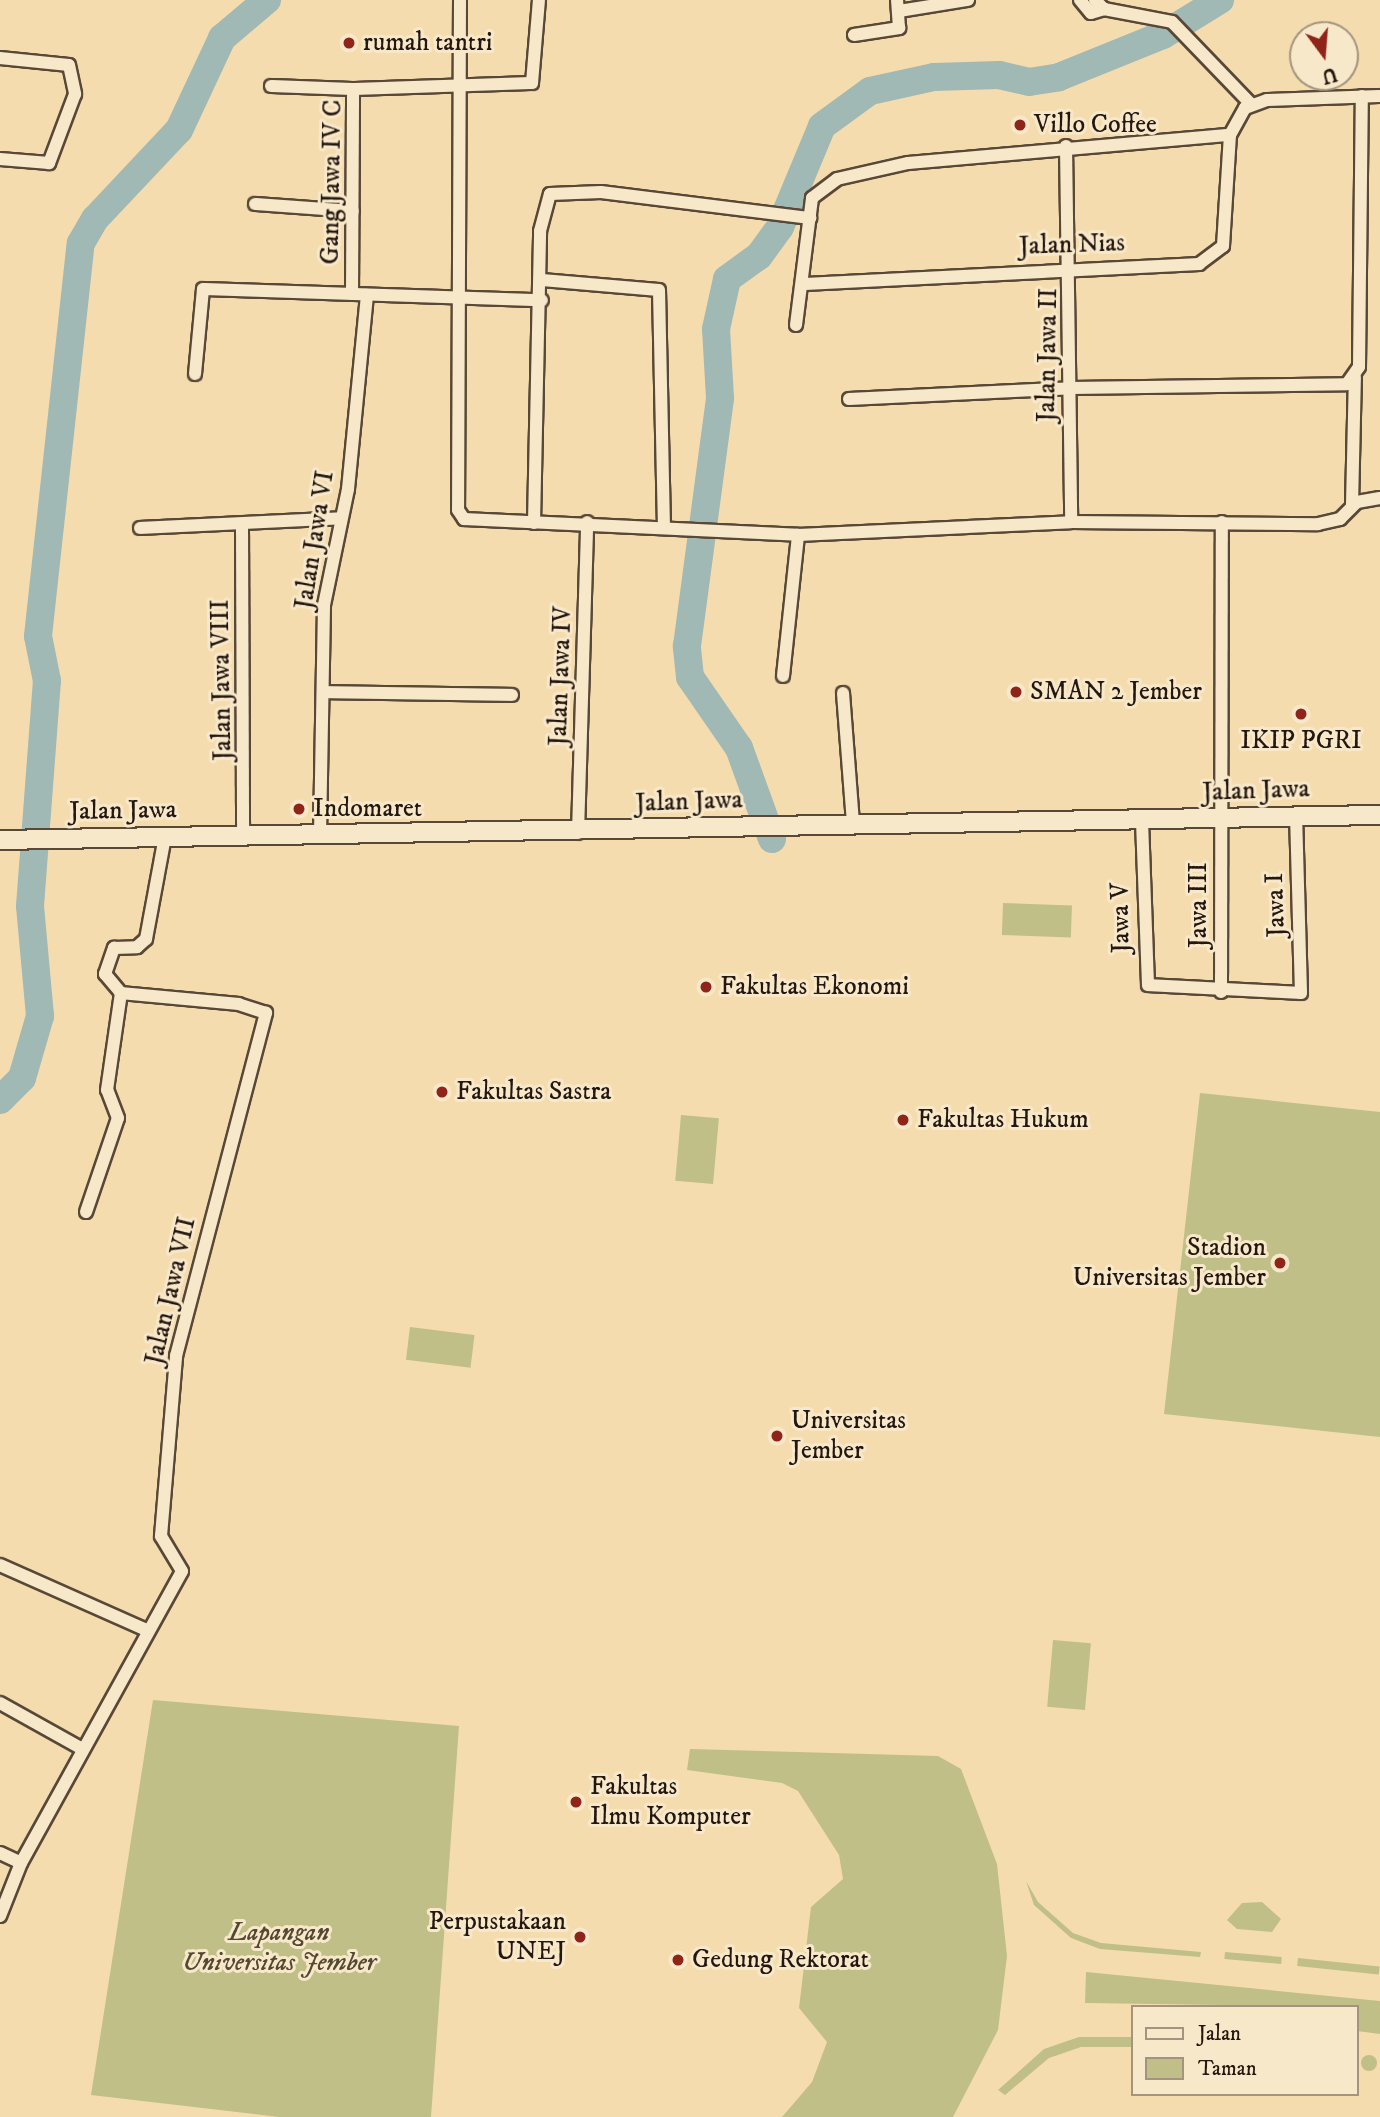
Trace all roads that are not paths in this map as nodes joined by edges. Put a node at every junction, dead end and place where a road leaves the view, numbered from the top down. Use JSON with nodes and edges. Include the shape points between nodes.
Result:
{"nodes":[{"id":1,"x":460,"y":0,"type":"edge"},
{"id":2,"x":540,"y":0,"type":"edge"},
{"id":3,"x":968,"y":0,"type":"edge"},
{"id":4,"x":1080,"y":0,"type":"edge"},
{"id":5,"x":1100,"y":4,"type":"edge"},
{"id":6,"x":898,"y":6,"type":"edge"},
{"id":7,"x":854,"y":35,"type":"dead end"},
{"id":8,"x":0,"y":58,"type":"edge"},
{"id":9,"x":271,"y":86,"type":"dead end"},
{"id":10,"x":458,"y":88,"type":"junction"},
{"id":11,"x":353,"y":89,"type":"junction"},
{"id":12,"x":1362,"y":96,"type":"junction"},
{"id":13,"x":1380,"y":96,"type":"edge"},
{"id":14,"x":1251,"y":104,"type":"junction"},
{"id":15,"x":1230,"y":135,"type":"junction"},
{"id":16,"x":1066,"y":146,"type":"junction"},
{"id":17,"x":0,"y":159,"type":"edge"},
{"id":18,"x":255,"y":204,"type":"dead end"},
{"id":19,"x":353,"y":211,"type":"junction"},
{"id":20,"x":810,"y":218,"type":"junction"},
{"id":21,"x":1072,"y":267,"type":"junction"},
{"id":22,"x":542,"y":280,"type":"junction"},
{"id":23,"x":805,"y":284,"type":"junction"},
{"id":24,"x":352,"y":294,"type":"junction"},
{"id":25,"x":367,"y":295,"type":"junction"},
{"id":26,"x":458,"y":298,"type":"junction"},
{"id":27,"x":542,"y":300,"type":"junction"},
{"id":28,"x":796,"y":325,"type":"dead end"},
{"id":29,"x":195,"y":374,"type":"dead end"},
{"id":30,"x":1355,"y":377,"type":"junction"},
{"id":31,"x":1070,"y":388,"type":"junction"},
{"id":32,"x":849,"y":399,"type":"dead end"},
{"id":33,"x":1380,"y":498,"type":"edge"},
{"id":34,"x":1352,"y":505,"type":"junction"},
{"id":35,"x":341,"y":517,"type":"junction"},
{"id":36,"x":587,"y":522,"type":"junction"},
{"id":37,"x":1071,"y":522,"type":"junction"},
{"id":38,"x":1222,"y":522,"type":"junction"},
{"id":39,"x":534,"y":523,"type":"junction"},
{"id":40,"x":664,"y":524,"type":"junction"},
{"id":41,"x":242,"y":525,"type":"junction"},
{"id":42,"x":140,"y":528,"type":"dead end"},
{"id":43,"x":798,"y":535,"type":"junction"},
{"id":44,"x":783,"y":676,"type":"dead end"},
{"id":45,"x":323,"y":692,"type":"junction"},
{"id":46,"x":843,"y":692,"type":"dead end"},
{"id":47,"x":512,"y":695,"type":"dead end"},
{"id":48,"x":1296,"y":815,"type":"junction"},
{"id":49,"x":1380,"y":815,"type":"edge"},
{"id":50,"x":1222,"y":818,"type":"junction"},
{"id":51,"x":1142,"y":821,"type":"junction"},
{"id":52,"x":853,"y":824,"type":"junction"},
{"id":53,"x":578,"y":833,"type":"junction"},
{"id":54,"x":243,"y":835,"type":"junction"},
{"id":55,"x":320,"y":835,"type":"junction"},
{"id":56,"x":165,"y":836,"type":"junction"},
{"id":57,"x":0,"y":840,"type":"edge"},
{"id":58,"x":1221,"y":992,"type":"junction"},
{"id":59,"x":121,"y":993,"type":"junction"},
{"id":60,"x":86,"y":1212,"type":"dead end"},
{"id":61,"x":0,"y":1565,"type":"edge"},
{"id":62,"x":147,"y":1630,"type":"junction"},
{"id":63,"x":0,"y":1703,"type":"edge"},
{"id":64,"x":81,"y":1748,"type":"junction"},
{"id":65,"x":0,"y":1853,"type":"edge"},
{"id":66,"x":21,"y":1863,"type":"junction"},
{"id":67,"x":0,"y":1916,"type":"edge"}],
"edges":[{"from":1,"to":10,"type":"street"},
{"from":2,"to":10,"type":"street","name":"Gang Jawa IV C","via":[[535,80]]},
{"from":3,"to":6,"type":"street"},
{"from":4,"to":5,"type":"street","via":[[1091,13]]},
{"from":5,"to":14,"type":"street","via":[[1172,22]]},
{"from":6,"to":7,"type":"street","via":[[899,28]]},
{"from":8,"to":17,"type":"street","via":[[69,65],[75,94],[49,163]]},
{"from":9,"to":11,"type":"street"},
{"from":10,"to":11,"type":"street","name":"Gang Jawa IV C"},
{"from":10,"to":26,"type":"street"},
{"from":11,"to":19,"type":"street","name":"Gang Jawa IV C"},
{"from":12,"to":13,"type":"street"},
{"from":12,"to":14,"type":"street"},
{"from":12,"to":30,"type":"street"},
{"from":14,"to":15,"type":"street"},
{"from":15,"to":16,"type":"street"},
{"from":15,"to":21,"type":"street","name":"Jalan Nias","via":[[1224,242],[1217,254],[1190,266]]},
{"from":16,"to":20,"type":"street","via":[[852,173],[822,187],[813,198]]},
{"from":16,"to":21,"type":"street","name":"Jalan Jawa II"},
{"from":18,"to":19,"type":"street"},
{"from":19,"to":24,"type":"street","name":"Gang Jawa IV C"},
{"from":20,"to":22,"type":"street","via":[[554,192],[540,231]]},
{"from":20,"to":23,"type":"street"},
{"from":21,"to":23,"type":"street","name":"Jalan Nias"},
{"from":21,"to":31,"type":"street","name":"Jalan Jawa II"},
{"from":22,"to":27,"type":"street"},
{"from":22,"to":40,"type":"street","via":[[659,290]]},
{"from":23,"to":28,"type":"street"},
{"from":24,"to":25,"type":"street"},
{"from":24,"to":29,"type":"street","via":[[200,290]]},
{"from":25,"to":26,"type":"street"},
{"from":25,"to":35,"type":"street","name":"Jalan Jawa VI"},
{"from":26,"to":27,"type":"street"},
{"from":26,"to":39,"type":"street","via":[[457,510],[464,519]]},
{"from":27,"to":39,"type":"street"},
{"from":30,"to":31,"type":"street","via":[[1334,387]]},
{"from":30,"to":34,"type":"street"},
{"from":31,"to":32,"type":"street"},
{"from":31,"to":37,"type":"street","name":"Jalan Jawa II"},
{"from":33,"to":34,"type":"street"},
{"from":34,"to":38,"type":"street","via":[[1328,523]]},
{"from":35,"to":41,"type":"street"},
{"from":35,"to":45,"type":"street","name":"Jalan Jawa VI","via":[[324,604]]},
{"from":36,"to":39,"type":"street"},
{"from":36,"to":40,"type":"street"},
{"from":36,"to":53,"type":"street","name":"Jalan Jawa IV"},
{"from":37,"to":38,"type":"street"},
{"from":37,"to":43,"type":"street"},
{"from":38,"to":50,"type":"street"},
{"from":40,"to":43,"type":"street"},
{"from":41,"to":42,"type":"street"},
{"from":41,"to":54,"type":"street","name":"Jalan Jawa VIII"},
{"from":43,"to":44,"type":"street"},
{"from":45,"to":47,"type":"street"},
{"from":45,"to":55,"type":"street","name":"Jalan Jawa VI"},
{"from":46,"to":52,"type":"street"},
{"from":48,"to":49,"type":"main road","name":"Jalan Jawa"},
{"from":48,"to":50,"type":"main road","name":"Jalan Jawa"},
{"from":48,"to":58,"type":"street","name":"Jawa I","via":[[1301,993]]},
{"from":50,"to":51,"type":"main road","name":"Jalan Jawa"},
{"from":50,"to":58,"type":"street","name":"Jawa III"},
{"from":51,"to":52,"type":"main road","name":"Jalan Jawa"},
{"from":51,"to":58,"type":"street","name":"Jawa V","via":[[1144,976],[1151,988]]},
{"from":52,"to":53,"type":"main road","name":"Jalan Jawa"},
{"from":53,"to":55,"type":"main road","name":"Jalan Jawa"},
{"from":54,"to":55,"type":"main road","name":"Jalan Jawa"},
{"from":54,"to":56,"type":"main road","name":"Jalan Jawa"},
{"from":56,"to":57,"type":"main road","name":"Jalan Jawa"},
{"from":56,"to":59,"type":"street","via":[[146,939],[137,947],[114,948],[105,959],[105,974]]},
{"from":59,"to":60,"type":"street","via":[[107,1090],[118,1118]]},
{"from":59,"to":62,"type":"street","name":"Jalan Jawa VII","via":[[239,1004],[266,1013],[248,1101],[178,1339],[160,1536],[182,1571]]},
{"from":61,"to":62,"type":"street"},
{"from":62,"to":64,"type":"street","name":"Jalan Jawa VII"},
{"from":63,"to":64,"type":"street"},
{"from":64,"to":66,"type":"street","name":"Jalan Jawa VII"},
{"from":65,"to":66,"type":"street"},
{"from":66,"to":67,"type":"street","name":"Jalan Jawa VII"}]}
